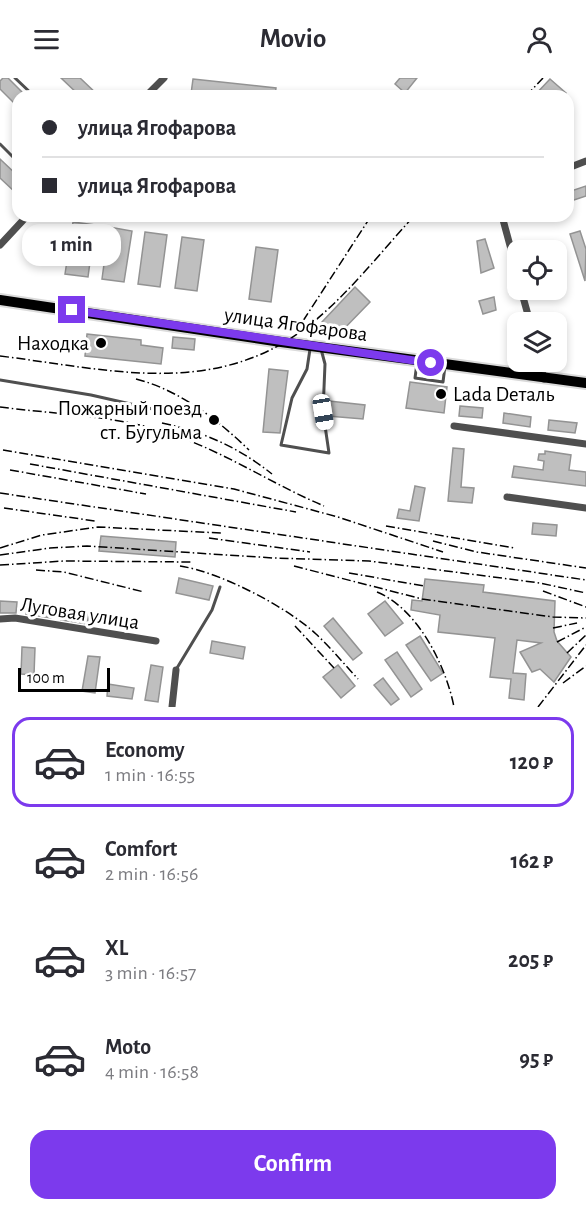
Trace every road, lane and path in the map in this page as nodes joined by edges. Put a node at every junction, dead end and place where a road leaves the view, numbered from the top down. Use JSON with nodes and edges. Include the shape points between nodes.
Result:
{"nodes":[{"id":1,"x":15,"y":78,"type":"edge"},
{"id":2,"x":164,"y":78,"type":"edge"},
{"id":3,"x":28,"y":90,"type":"edge"},
{"id":4,"x":152,"y":90,"type":"edge"},
{"id":5,"x":0,"y":144,"type":"edge"},
{"id":6,"x":12,"y":156,"type":"edge"},
{"id":7,"x":21,"y":222,"type":"edge"},
{"id":8,"x":504,"y":222,"type":"edge"},
{"id":9,"x":509,"y":240,"type":"edge"},
{"id":10,"x":1,"y":241,"type":"edge"},
{"id":11,"x":0,"y":300,"type":"edge"},
{"id":12,"x":315,"y":347,"type":"junction"},
{"id":13,"x":417,"y":361,"type":"junction"},
{"id":14,"x":446,"y":365,"type":"junction"},
{"id":15,"x":542,"y":372,"type":"edge"},
{"id":16,"x":544,"y":378,"type":"junction"},
{"id":17,"x":0,"y":380,"type":"edge"},
{"id":18,"x":586,"y":383,"type":"edge"},
{"id":19,"x":179,"y":415,"type":"dead end"},
{"id":20,"x":454,"y":426,"type":"dead end"},
{"id":21,"x":586,"y":444,"type":"edge"},
{"id":22,"x":507,"y":497,"type":"dead end"},
{"id":23,"x":586,"y":508,"type":"edge"},
{"id":24,"x":220,"y":586,"type":"dead end"},
{"id":25,"x":0,"y":619,"type":"edge"},
{"id":26,"x":156,"y":641,"type":"dead end"},
{"id":27,"x":176,"y":670,"type":"joint"},
{"id":28,"x":172,"y":707,"type":"edge"}],
"edges":[{"from":1,"to":3,"type":"lane"},
{"from":2,"to":4,"type":"street"},
{"from":5,"to":6,"type":"lane"},
{"from":7,"to":10,"type":"street"},
{"from":8,"to":9,"type":"street"},
{"from":11,"to":12,"type":"main road","name":"улица Ягофарова"},
{"from":12,"to":12,"type":"lane","via":[[325,364],[323,412],[329,453],[281,445],[292,398]]},
{"from":12,"to":13,"type":"main road","name":"улица Ягофарова"},
{"from":13,"to":14,"type":"main road","name":"улица Ягофарова"},
{"from":13,"to":14,"type":"lane","via":[[415,378],[442,382]]},
{"from":14,"to":16,"type":"main road","name":"улица Ягофарова"},
{"from":15,"to":16,"type":"street"},
{"from":16,"to":18,"type":"main road","name":"улица Ягофарова"},
{"from":17,"to":19,"type":"lane"},
{"from":20,"to":21,"type":"street"},
{"from":22,"to":23,"type":"street"},
{"from":24,"to":27,"type":"lane","via":[[212,609]]},
{"from":25,"to":26,"type":"street","name":"Луговая улица","via":[[15,618]]},
{"from":27,"to":28,"type":"street"}]}
